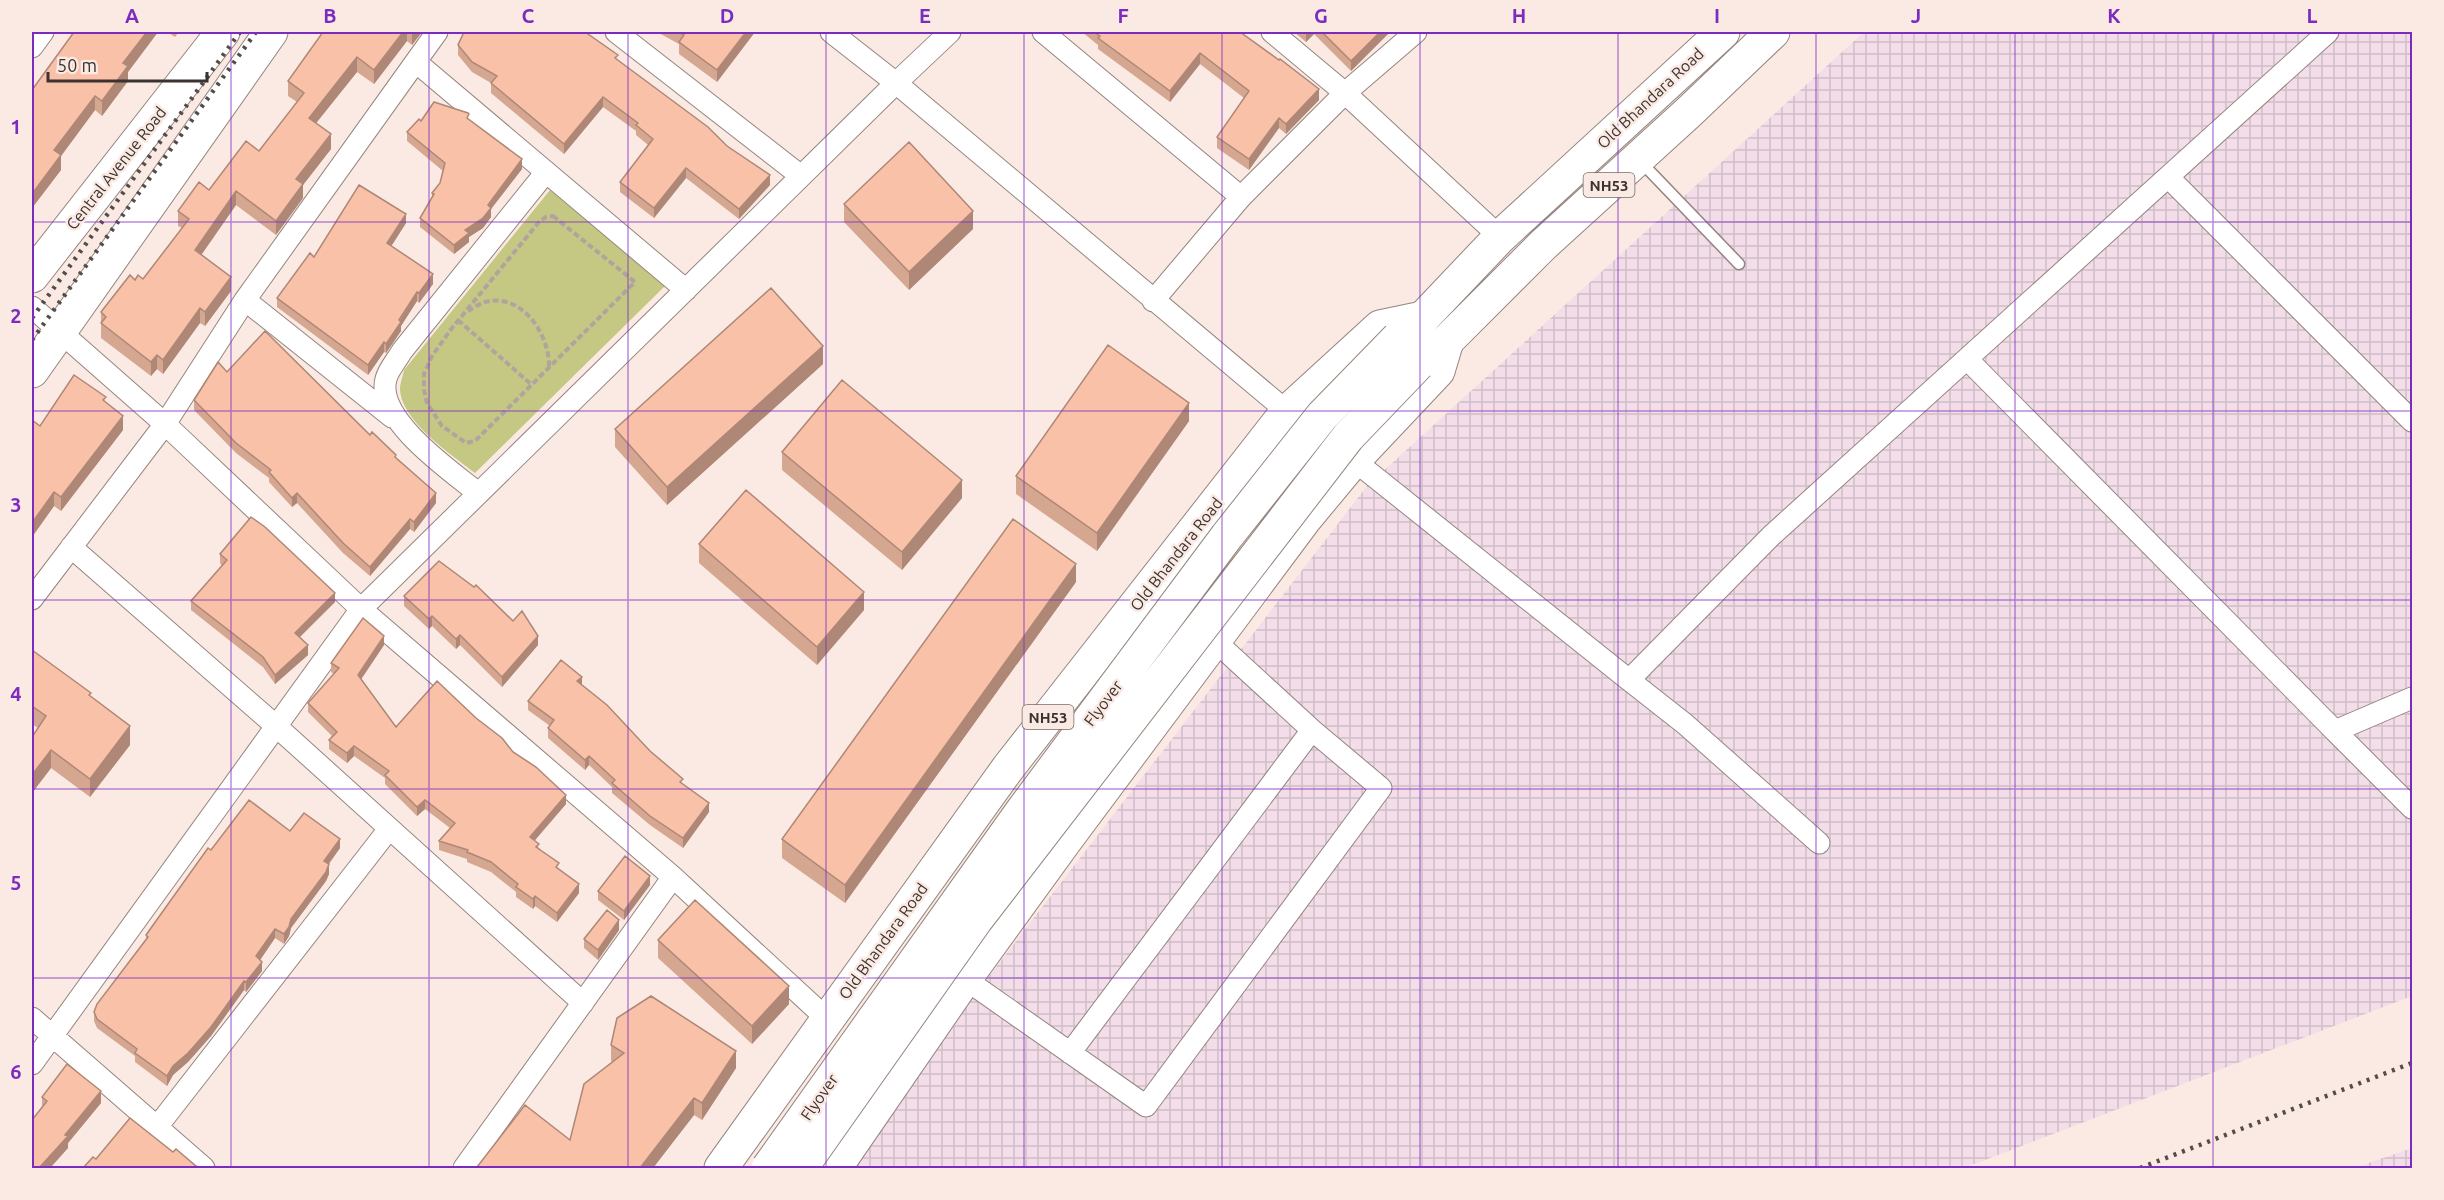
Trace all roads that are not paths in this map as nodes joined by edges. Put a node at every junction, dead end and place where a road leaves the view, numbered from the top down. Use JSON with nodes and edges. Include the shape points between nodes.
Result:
{"nodes":[{"id":1,"x":43,"y":32,"type":"edge"},
{"id":2,"x":223,"y":32,"type":"edge"},
{"id":3,"x":271,"y":32,"type":"edge"},
{"id":4,"x":438,"y":32,"type":"edge"},
{"id":5,"x":616,"y":32,"type":"edge"},
{"id":6,"x":831,"y":32,"type":"edge"},
{"id":7,"x":950,"y":32,"type":"edge"},
{"id":8,"x":1043,"y":32,"type":"edge"},
{"id":9,"x":1272,"y":32,"type":"edge"},
{"id":10,"x":1416,"y":32,"type":"edge"},
{"id":11,"x":1723,"y":32,"type":"edge"},
{"id":12,"x":1773,"y":32,"type":"edge"},
{"id":13,"x":2328,"y":32,"type":"edge"},
{"id":14,"x":32,"y":47,"type":"edge"},
{"id":15,"x":416,"y":62,"type":"junction"},
{"id":16,"x":896,"y":83,"type":"junction"},
{"id":17,"x":1345,"y":93,"type":"junction"},
{"id":18,"x":1638,"y":159,"type":"junction"},
{"id":19,"x":546,"y":172,"type":"junction"},
{"id":20,"x":801,"y":177,"type":"junction"},
{"id":21,"x":2168,"y":177,"type":"junction"},
{"id":22,"x":1241,"y":197,"type":"junction"},
{"id":23,"x":1500,"y":237,"type":"junction"},
{"id":24,"x":1739,"y":264,"type":"dead end"},
{"id":25,"x":32,"y":276,"type":"edge"},
{"id":26,"x":686,"y":290,"type":"junction"},
{"id":27,"x":245,"y":300,"type":"junction"},
{"id":28,"x":1153,"y":301,"type":"junction"},
{"id":29,"x":32,"y":307,"type":"edge"},
{"id":30,"x":1410,"y":328,"type":"junction"},
{"id":31,"x":60,"y":331,"type":"junction"},
{"id":32,"x":1447,"y":341,"type":"junction"},
{"id":33,"x":1967,"y":359,"type":"junction"},
{"id":34,"x":32,"y":371,"type":"edge"},
{"id":35,"x":1286,"y":413,"type":"junction"},
{"id":36,"x":2412,"y":421,"type":"edge"},
{"id":37,"x":398,"y":422,"type":"junction"},
{"id":38,"x":165,"y":424,"type":"junction"},
{"id":39,"x":1354,"y":460,"type":"junction"},
{"id":40,"x":478,"y":494,"type":"junction"},
{"id":41,"x":71,"y":547,"type":"junction"},
{"id":42,"x":32,"y":599,"type":"edge"},
{"id":43,"x":361,"y":609,"type":"junction"},
{"id":44,"x":1215,"y":641,"type":"junction"},
{"id":45,"x":1629,"y":680,"type":"junction"},
{"id":46,"x":2412,"y":698,"type":"edge"},
{"id":47,"x":276,"y":726,"type":"junction"},
{"id":48,"x":1312,"y":730,"type":"junction"},
{"id":49,"x":2335,"y":731,"type":"junction"},
{"id":50,"x":2412,"y":808,"type":"edge"},
{"id":51,"x":389,"y":829,"type":"junction"},
{"id":52,"x":1819,"y":843,"type":"dead end"},
{"id":53,"x":673,"y":878,"type":"junction"},
{"id":54,"x":965,"y":979,"type":"junction"},
{"id":55,"x":583,"y":1003,"type":"junction"},
{"id":56,"x":32,"y":1018,"type":"edge"},
{"id":57,"x":827,"y":1019,"type":"junction"},
{"id":58,"x":52,"y":1036,"type":"junction"},
{"id":59,"x":1070,"y":1053,"type":"junction"},
{"id":60,"x":32,"y":1064,"type":"edge"},
{"id":61,"x":157,"y":1127,"type":"junction"},
{"id":62,"x":204,"y":1168,"type":"edge"},
{"id":63,"x":464,"y":1168,"type":"edge"},
{"id":64,"x":721,"y":1168,"type":"edge"},
{"id":65,"x":768,"y":1168,"type":"edge"},
{"id":66,"x":801,"y":1168,"type":"edge"},
{"id":67,"x":835,"y":1168,"type":"edge"}],
"edges":[{"from":1,"to":14,"type":"street"},
{"from":2,"to":25,"type":"main road","name":"Central Avenue Road"},
{"from":3,"to":31,"type":"main road"},
{"from":4,"to":15,"type":"street"},
{"from":5,"to":20,"type":"street"},
{"from":6,"to":16,"type":"street"},
{"from":7,"to":16,"type":"street"},
{"from":8,"to":22,"type":"street"},
{"from":9,"to":17,"type":"street"},
{"from":10,"to":17,"type":"street"},
{"from":11,"to":23,"type":"main road","name":"Old Bhandara Road","number":"NH53"},
{"from":12,"to":18,"type":"main road","number":"NH53"},
{"from":13,"to":21,"type":"street"},
{"from":15,"to":19,"type":"street"},
{"from":15,"to":27,"type":"street"},
{"from":16,"to":20,"type":"street"},
{"from":16,"to":28,"type":"street"},
{"from":17,"to":22,"type":"street"},
{"from":17,"to":23,"type":"street"},
{"from":18,"to":24,"type":"lane"},
{"from":18,"to":32,"type":"main road","number":"NH53","via":[[1543,245]]},
{"from":19,"to":26,"type":"street"},
{"from":19,"to":37,"type":"street","via":[[409,342],[391,370],[386,379],[385,401]]},
{"from":20,"to":26,"type":"street"},
{"from":21,"to":33,"type":"street"},
{"from":21,"to":36,"type":"street"},
{"from":22,"to":28,"type":"street"},
{"from":23,"to":30,"type":"main road","name":"Old Bhandara Road","number":"NH53"},
{"from":26,"to":40,"type":"street"},
{"from":27,"to":37,"type":"street"},
{"from":27,"to":38,"type":"street"},
{"from":28,"to":35,"type":"street"},
{"from":29,"to":31,"type":"street"},
{"from":30,"to":35,"type":"main road","name":"Old Bhandara Road","number":"NH53","via":[[1380,327]]},
{"from":30,"to":65,"type":"main road","name":"Flyover","bridge":true,"via":[[1322,416],[1227,536],[1022,811]]},
{"from":31,"to":34,"type":"main road"},
{"from":31,"to":38,"type":"street"},
{"from":32,"to":39,"type":"main road","number":"NH53","via":[[1438,371]]},
{"from":32,"to":66,"type":"main road","name":"Flyover","number":"NH53","bridge":true,"via":[[1418,364],[1348,438],[975,920]]},
{"from":33,"to":45,"type":"street","via":[[1771,536]]},
{"from":33,"to":49,"type":"street"},
{"from":35,"to":39,"type":"street"},
{"from":35,"to":57,"type":"main road","name":"Old Bhandara Road","number":"NH53","via":[[1008,768]]},
{"from":37,"to":40,"type":"street"},
{"from":38,"to":41,"type":"street"},
{"from":38,"to":43,"type":"street"},
{"from":39,"to":44,"type":"main road","number":"NH53"},
{"from":39,"to":45,"type":"street"},
{"from":40,"to":43,"type":"street"},
{"from":41,"to":42,"type":"street"},
{"from":41,"to":47,"type":"street"},
{"from":43,"to":47,"type":"street"},
{"from":43,"to":53,"type":"street"},
{"from":44,"to":48,"type":"street"},
{"from":44,"to":54,"type":"main road","number":"NH53"},
{"from":45,"to":52,"type":"street","via":[[1685,724]]},
{"from":46,"to":49,"type":"street"},
{"from":47,"to":51,"type":"street"},
{"from":47,"to":58,"type":"street"},
{"from":48,"to":59,"type":"street"},
{"from":48,"to":59,"type":"street","via":[[1382,788],[1146,1106]]},
{"from":49,"to":50,"type":"street"},
{"from":51,"to":55,"type":"street"},
{"from":51,"to":61,"type":"street"},
{"from":53,"to":55,"type":"street"},
{"from":53,"to":57,"type":"street"},
{"from":54,"to":59,"type":"street"},
{"from":54,"to":67,"type":"main road","number":"NH53"},
{"from":55,"to":63,"type":"street"},
{"from":56,"to":58,"type":"street"},
{"from":57,"to":64,"type":"main road","name":"Old Bhandara Road","number":"NH53"},
{"from":58,"to":60,"type":"street"},
{"from":58,"to":61,"type":"street"},
{"from":61,"to":62,"type":"street"}]}
